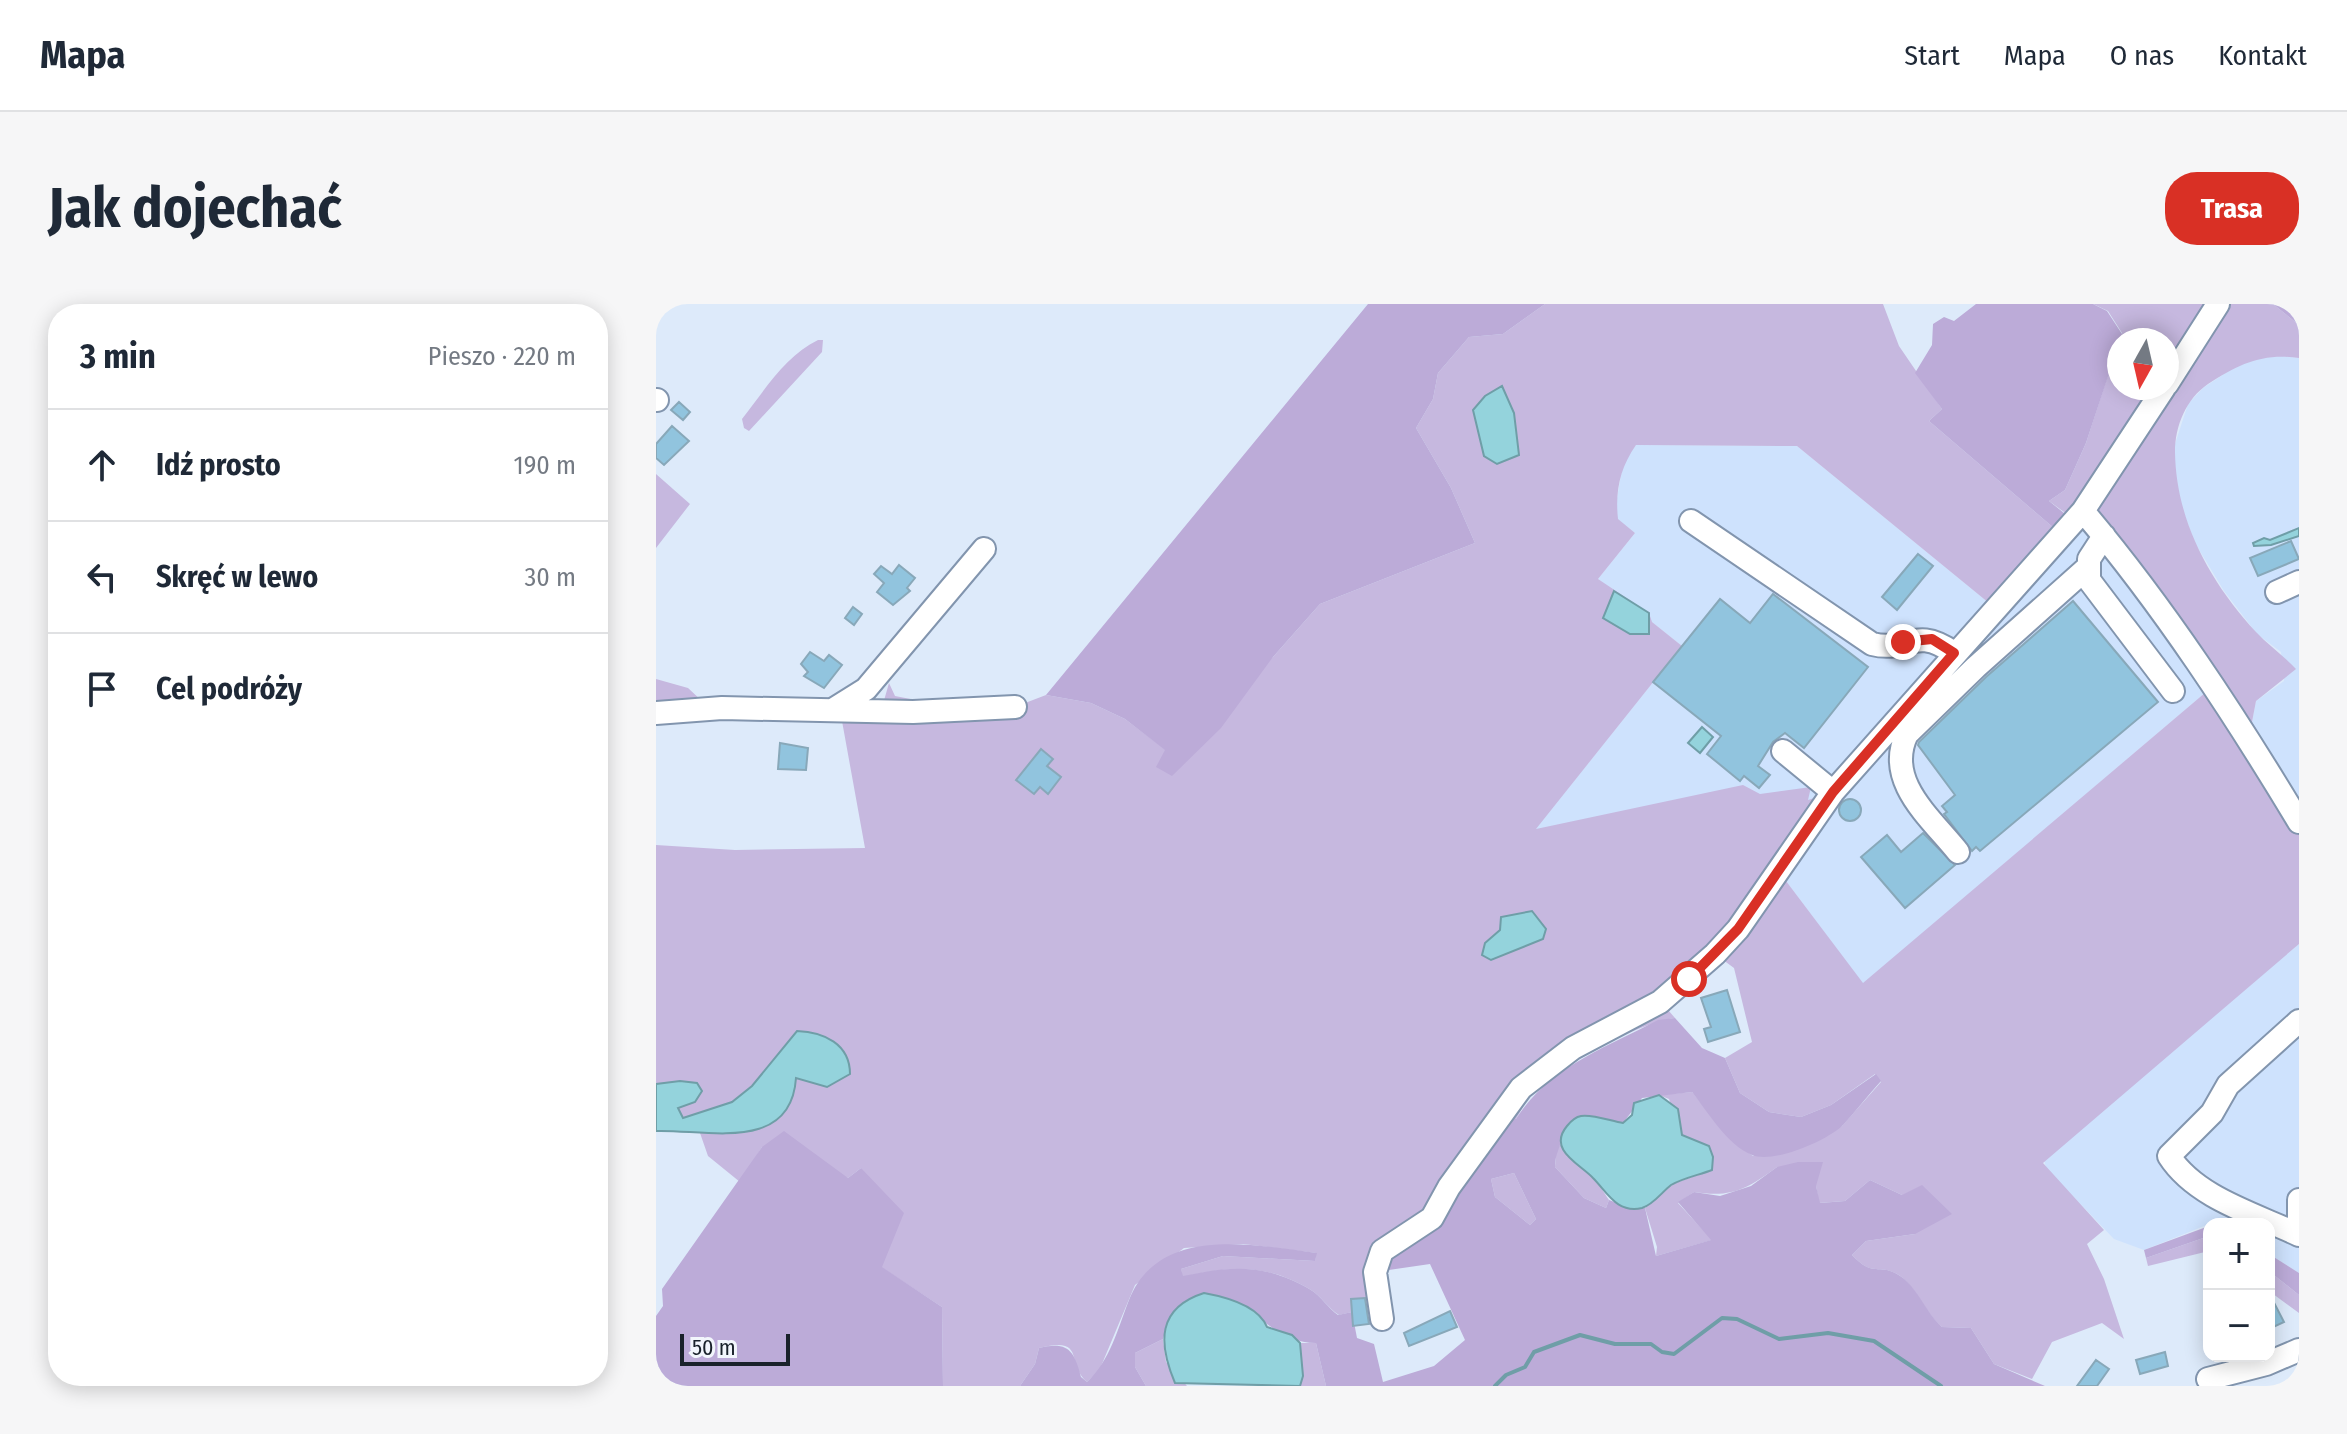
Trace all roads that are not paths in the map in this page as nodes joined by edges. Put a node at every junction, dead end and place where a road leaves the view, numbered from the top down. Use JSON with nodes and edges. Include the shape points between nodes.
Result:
{"nodes":[{"id":1,"x":2218,"y":304,"type":"edge"},
{"id":2,"x":2179,"y":366,"type":"edge"},
{"id":3,"x":2157,"y":400,"type":"edge"},
{"id":4,"x":2083,"y":511,"type":"junction"},
{"id":5,"x":1691,"y":521,"type":"dead end"},
{"id":6,"x":2104,"y":536,"type":"junction"},
{"id":7,"x":984,"y":549,"type":"dead end"},
{"id":8,"x":2087,"y":568,"type":"junction"},
{"id":9,"x":2299,"y":582,"type":"edge"},
{"id":10,"x":2277,"y":592,"type":"dead end"},
{"id":11,"x":1954,"y":653,"type":"junction"},
{"id":12,"x":2173,"y":691,"type":"dead end"},
{"id":13,"x":1015,"y":707,"type":"dead end"},
{"id":14,"x":829,"y":710,"type":"junction"},
{"id":15,"x":656,"y":713,"type":"edge"},
{"id":16,"x":1783,"y":751,"type":"dead end"},
{"id":17,"x":1833,"y":792,"type":"junction"},
{"id":18,"x":2299,"y":822,"type":"edge"},
{"id":19,"x":1958,"y":852,"type":"dead end"},
{"id":20,"x":2299,"y":1021,"type":"edge"},
{"id":21,"x":2299,"y":1200,"type":"edge"},
{"id":22,"x":2299,"y":1220,"type":"edge"},
{"id":23,"x":2299,"y":1235,"type":"edge"},
{"id":24,"x":1382,"y":1319,"type":"dead end"},
{"id":25,"x":2299,"y":1350,"type":"edge"},
{"id":26,"x":2208,"y":1379,"type":"dead end"}],
"edges":[{"from":1,"to":2,"type":"lane"},
{"from":3,"to":4,"type":"lane"},
{"from":4,"to":6,"type":"lane"},
{"from":4,"to":11,"type":"lane"},
{"from":5,"to":11,"type":"lane","via":[[1872,644],[1929,638]]},
{"from":6,"to":8,"type":"lane"},
{"from":6,"to":18,"type":"lane","via":[[2240,728]]},
{"from":7,"to":14,"type":"lane","via":[[866,689]]},
{"from":8,"to":12,"type":"lane","via":[[2096,591]]},
{"from":8,"to":19,"type":"lane","via":[[1907,734],[1899,766],[1903,781]]},
{"from":9,"to":10,"type":"lane"},
{"from":11,"to":17,"type":"lane"},
{"from":13,"to":14,"type":"lane"},
{"from":14,"to":15,"type":"lane"},
{"from":16,"to":17,"type":"lane"},
{"from":17,"to":24,"type":"lane","via":[[1738,929],[1689,979],[1640,1015],[1573,1048],[1521,1088],[1432,1218],[1382,1251],[1375,1272]]},
{"from":20,"to":23,"type":"lane","via":[[2228,1085],[2212,1113],[2169,1156],[2197,1186]]},
{"from":21,"to":22,"type":"lane"},
{"from":25,"to":26,"type":"lane"}]}
